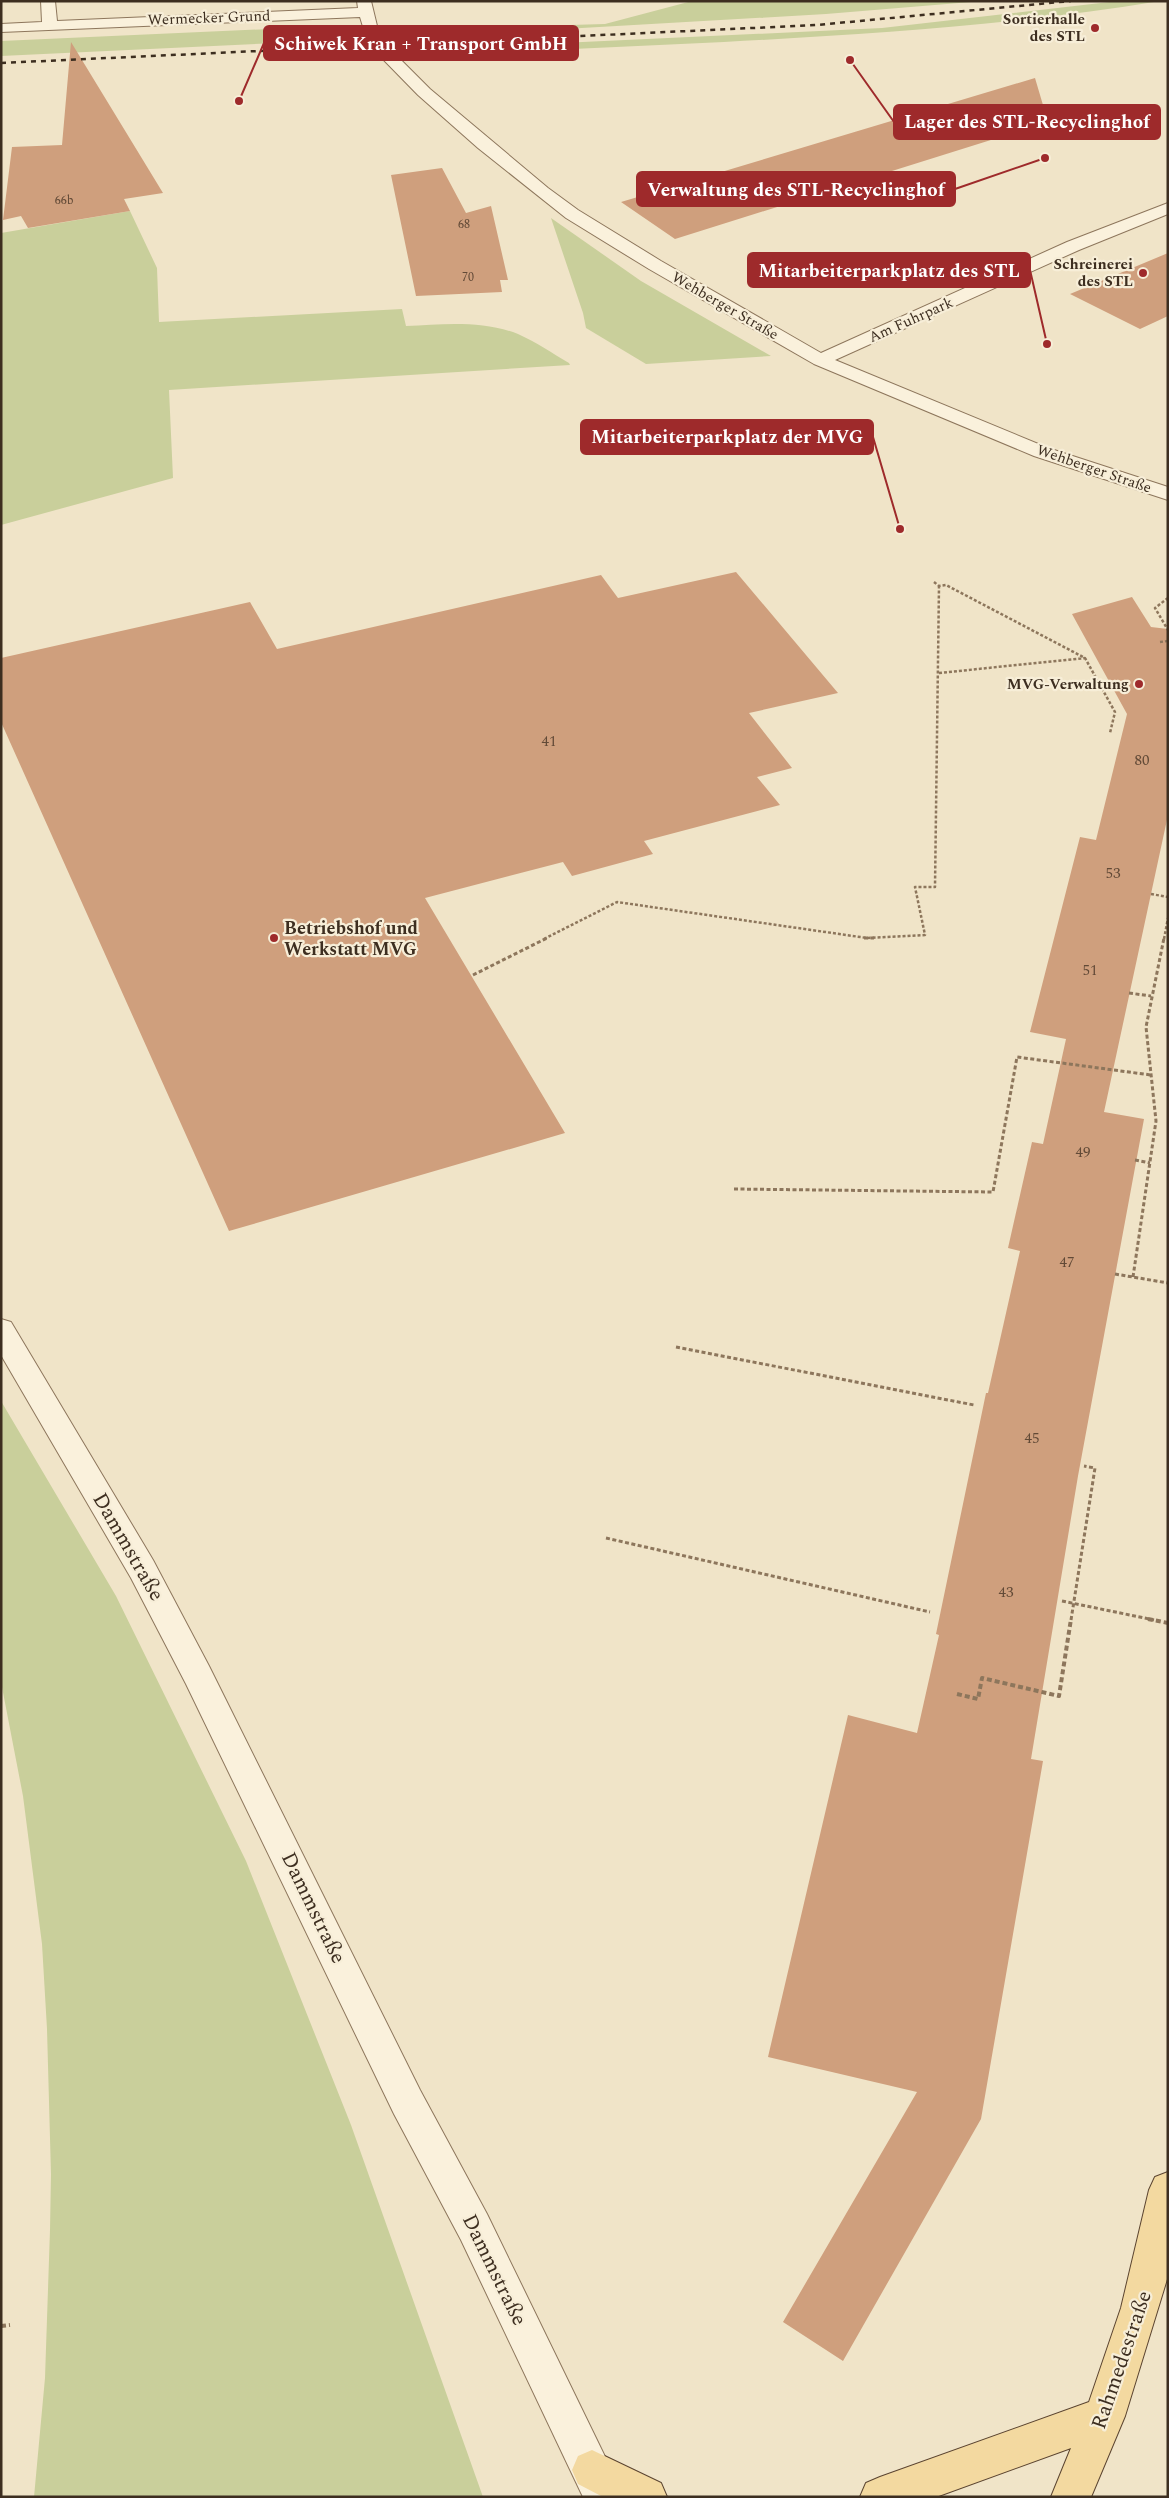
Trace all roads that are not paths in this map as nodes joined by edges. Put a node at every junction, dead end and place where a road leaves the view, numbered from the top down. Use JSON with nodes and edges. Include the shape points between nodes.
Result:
{"nodes":[{"id":1,"x":48,"y":1,"type":"edge"},
{"id":2,"x":366,"y":7,"type":"edge"},
{"id":3,"x":50,"y":26,"type":"junction"},
{"id":4,"x":1,"y":28,"type":"edge"},
{"id":5,"x":1168,"y":208,"type":"edge"},
{"id":6,"x":820,"y":360,"type":"junction"},
{"id":7,"x":1168,"y":494,"type":"edge"},
{"id":8,"x":1,"y":1330,"type":"edge"},
{"id":9,"x":1168,"y":2190,"type":"edge"},
{"id":10,"x":1105,"y":2416,"type":"junction"},
{"id":11,"x":598,"y":2483,"type":"edge"},
{"id":12,"x":648,"y":2497,"type":"edge"},
{"id":13,"x":880,"y":2497,"type":"edge"},
{"id":14,"x":1070,"y":2497,"type":"edge"}],
"edges":[{"from":1,"to":3,"type":"street"},
{"from":2,"to":3,"type":"street","name":"Wermecker Grund"},
{"from":2,"to":6,"type":"street","name":"Wehberger Straße","via":[[378,46],[454,120],[542,192],[655,266]]},
{"from":3,"to":4,"type":"street","name":"Wermecker Grund"},
{"from":5,"to":6,"type":"street","name":"Am Fuhrpark","via":[[1073,246]]},
{"from":6,"to":7,"type":"street","name":"Wehberger Straße","via":[[1041,452]]},
{"from":8,"to":11,"type":"street","name":"Dammstraße","via":[[142,1569],[198,1676],[407,2102],[474,2227]]},
{"from":9,"to":10,"type":"main road","name":"Rahmedestraße","via":[[1145,2294]]},
{"from":10,"to":13,"type":"main road"},
{"from":10,"to":14,"type":"main road","name":"Rahmedestraße"},
{"from":11,"to":12,"type":"main road"}]}
